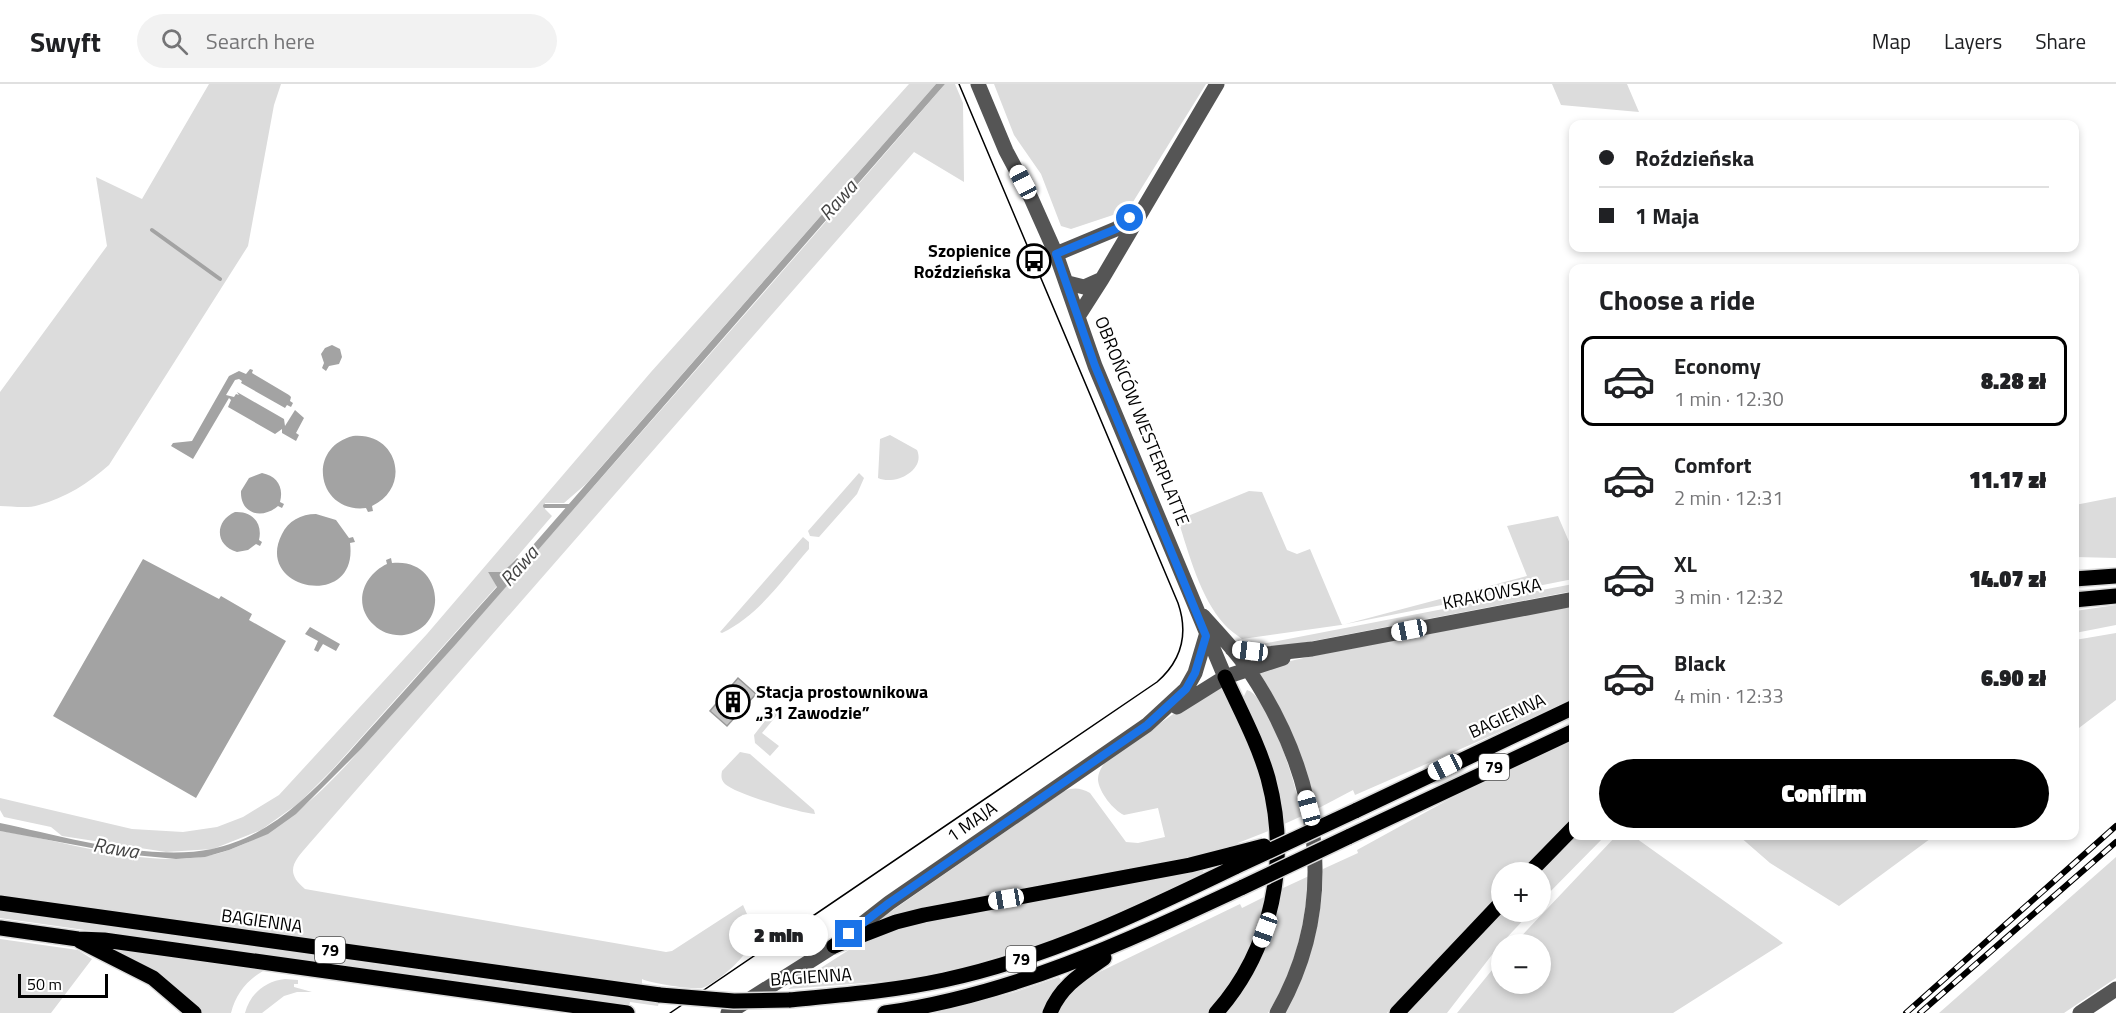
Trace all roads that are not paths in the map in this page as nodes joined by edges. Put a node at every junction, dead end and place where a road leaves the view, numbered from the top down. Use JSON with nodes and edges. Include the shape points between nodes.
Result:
{"nodes":[{"id":1,"x":978,"y":84,"type":"edge"},
{"id":2,"x":1217,"y":84,"type":"edge"},
{"id":3,"x":1143,"y":208,"type":"junction"},
{"id":4,"x":1056,"y":254,"type":"junction"},
{"id":5,"x":1102,"y":279,"type":"junction"},
{"id":6,"x":1068,"y":283,"type":"junction"},
{"id":7,"x":1079,"y":315,"type":"junction"},
{"id":8,"x":2079,"y":574,"type":"edge"},
{"id":9,"x":2116,"y":576,"type":"edge"},
{"id":10,"x":2093,"y":577,"type":"junction"},
{"id":11,"x":2079,"y":578,"type":"edge"},
{"id":12,"x":2116,"y":596,"type":"edge"},
{"id":13,"x":1569,"y":600,"type":"edge"},
{"id":14,"x":2079,"y":600,"type":"edge"},
{"id":15,"x":1197,"y":609,"type":"junction"},
{"id":16,"x":1206,"y":636,"type":"junction"},
{"id":17,"x":1232,"y":649,"type":"junction"},
{"id":18,"x":1312,"y":649,"type":"junction"},
{"id":19,"x":1249,"y":670,"type":"junction"},
{"id":20,"x":1225,"y":677,"type":"junction"},
{"id":21,"x":1569,"y":709,"type":"edge"},
{"id":22,"x":1147,"y":725,"type":"junction"},
{"id":23,"x":1569,"y":733,"type":"edge"},
{"id":24,"x":1569,"y":832,"type":"edge"},
{"id":25,"x":1235,"y":860,"type":"junction"},
{"id":26,"x":1540,"y":862,"type":"edge"},
{"id":27,"x":0,"y":903,"type":"edge"},
{"id":28,"x":1491,"y":914,"type":"edge"},
{"id":29,"x":0,"y":927,"type":"edge"},
{"id":30,"x":78,"y":939,"type":"junction"},
{"id":31,"x":1128,"y":941,"type":"junction"},
{"id":32,"x":834,"y":946,"type":"junction"},
{"id":33,"x":2116,"y":989,"type":"edge"},
{"id":34,"x":194,"y":1013,"type":"edge"},
{"id":35,"x":627,"y":1013,"type":"edge"},
{"id":36,"x":728,"y":1013,"type":"edge"},
{"id":37,"x":885,"y":1013,"type":"edge"},
{"id":38,"x":1050,"y":1013,"type":"edge"},
{"id":39,"x":1216,"y":1013,"type":"edge"},
{"id":40,"x":1277,"y":1013,"type":"edge"},
{"id":41,"x":1397,"y":1013,"type":"edge"},
{"id":42,"x":2080,"y":1013,"type":"edge"}],
"edges":[{"from":1,"to":4,"type":"street","name":"OBROŃCÓW WESTERPLATTE"},
{"from":2,"to":3,"type":"street"},
{"from":3,"to":4,"type":"street","via":[[1116,229]]},
{"from":3,"to":5,"type":"street"},
{"from":4,"to":6,"type":"street","name":"OBROŃCÓW WESTERPLATTE"},
{"from":5,"to":6,"type":"street","via":[[1084,287]]},
{"from":5,"to":7,"type":"street"},
{"from":6,"to":7,"type":"street","name":"OBROŃCÓW WESTERPLATTE"},
{"from":7,"to":15,"type":"street","name":"OBROŃCÓW WESTERPLATTE","via":[[1095,366]]},
{"from":8,"to":10,"type":"main road"},
{"from":9,"to":10,"type":"main road"},
{"from":10,"to":11,"type":"main road"},
{"from":12,"to":14,"type":"main road"},
{"from":13,"to":18,"type":"street","name":"KRAKOWSKA"},
{"from":15,"to":16,"type":"street","name":"OBROŃCÓW WESTERPLATTE"},
{"from":15,"to":17,"type":"street","name":"OBROŃCÓW WESTERPLATTE"},
{"from":16,"to":20,"type":"street","name":"OBROŃCÓW WESTERPLATTE"},
{"from":16,"to":22,"type":"street","name":"1 MAJA","via":[[1186,689]]},
{"from":17,"to":18,"type":"street","name":"KRAKOWSKA","via":[[1267,654]]},
{"from":17,"to":19,"type":"street","name":"OBROŃCÓW WESTERPLATTE"},
{"from":18,"to":19,"type":"street","name":"KRAKOWSKA"},
{"from":19,"to":20,"type":"street","name":"KRAKOWSKA"},
{"from":19,"to":40,"type":"street","name":"OBROŃCÓW WESTERPLATTE","via":[[1284,733],[1303,787],[1315,847],[1316,879],[1309,934]]},
{"from":20,"to":22,"type":"street","name":"KRAKOWSKA"},
{"from":20,"to":39,"type":"main road","via":[[1267,776],[1275,808],[1278,860],[1273,904],[1261,942],[1241,980]]},
{"from":21,"to":25,"type":"main road","name":"BAGIENNA","number":"79","bridge":true,"via":[[1301,837]]},
{"from":22,"to":32,"type":"street","name":"1 MAJA","via":[[889,903]]},
{"from":23,"to":31,"type":"main road","number":"79","bridge":true},
{"from":24,"to":26,"type":"main road"},
{"from":25,"to":27,"type":"main road","name":"BAGIENNA","number":"79","bridge":true,"via":[[1096,931],[1043,952],[898,989],[789,1000],[734,1001],[660,995]]},
{"from":25,"to":32,"type":"main road","via":[[924,915]]},
{"from":28,"to":41,"type":"main road"},
{"from":29,"to":30,"type":"main road","number":"79"},
{"from":30,"to":34,"type":"main road","via":[[139,969]]},
{"from":30,"to":35,"type":"main road","number":"79","via":[[104,939]]},
{"from":31,"to":37,"type":"main road","number":"79","via":[[1013,984],[948,1002]]},
{"from":31,"to":38,"type":"main road","via":[[1067,985]]},
{"from":32,"to":36,"type":"street","name":"1 MAJA"},
{"from":33,"to":42,"type":"street"}]}
